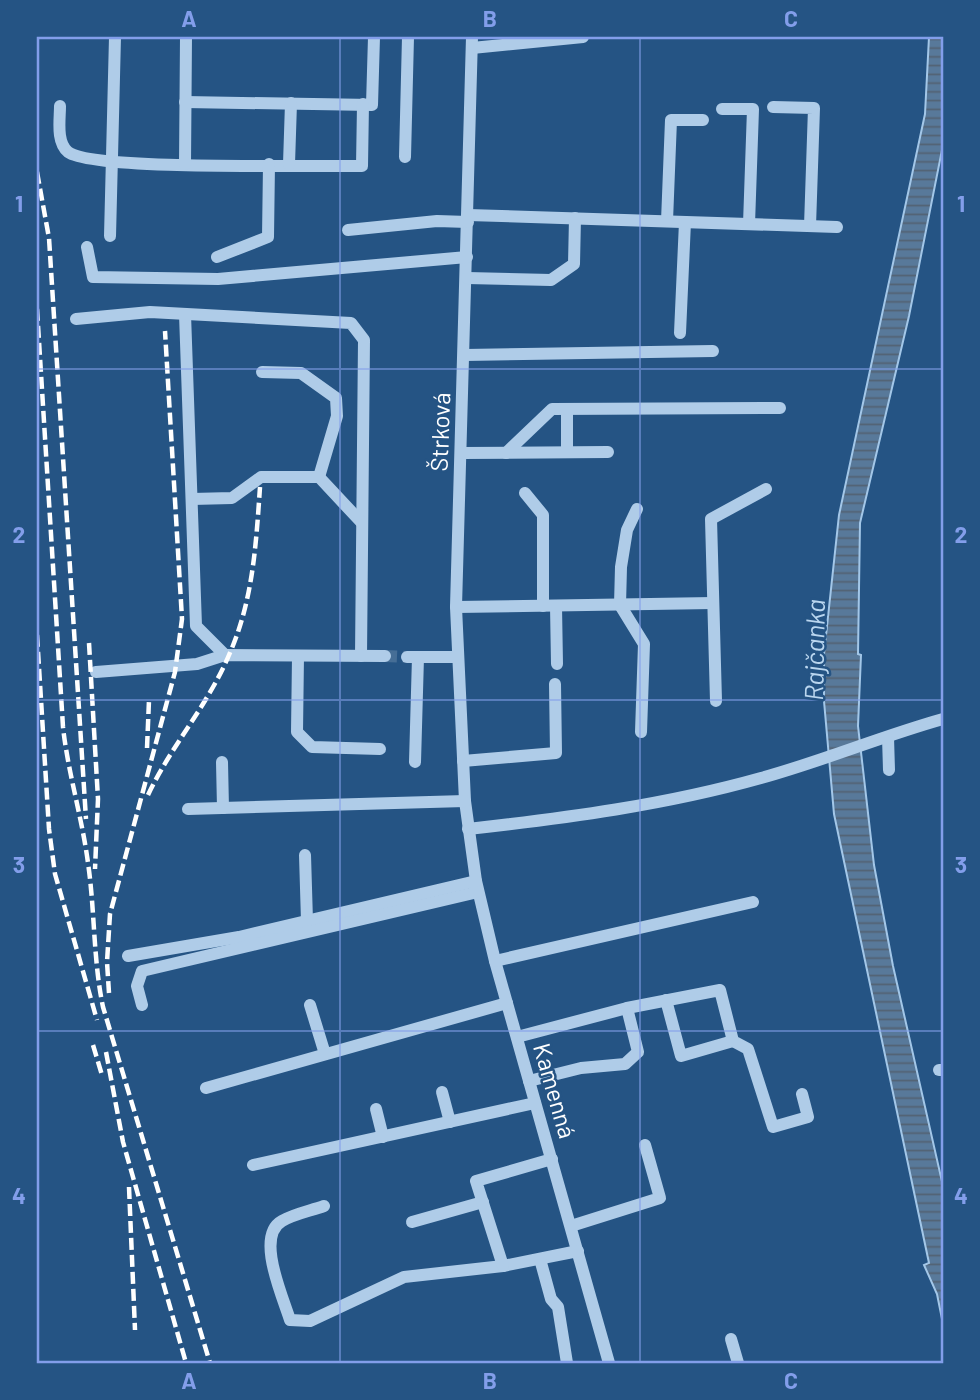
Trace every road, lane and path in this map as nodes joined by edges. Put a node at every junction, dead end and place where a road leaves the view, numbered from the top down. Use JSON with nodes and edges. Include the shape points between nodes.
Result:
{"nodes":[{"id":1,"x":115,"y":37,"type":"edge"},
{"id":2,"x":186,"y":37,"type":"edge"},
{"id":3,"x":374,"y":37,"type":"edge"},
{"id":4,"x":408,"y":37,"type":"edge"},
{"id":5,"x":583,"y":37,"type":"edge"},
{"id":6,"x":472,"y":42,"type":"edge"},
{"id":7,"x":185,"y":102,"type":"junction"},
{"id":8,"x":290,"y":103,"type":"junction"},
{"id":9,"x":363,"y":104,"type":"junction"},
{"id":10,"x":60,"y":106,"type":"dead end"},
{"id":11,"x":773,"y":107,"type":"dead end"},
{"id":12,"x":722,"y":109,"type":"dead end"},
{"id":13,"x":703,"y":120,"type":"dead end"},
{"id":14,"x":405,"y":157,"type":"dead end"},
{"id":15,"x":111,"y":163,"type":"junction"},
{"id":16,"x":184,"y":164,"type":"junction"},
{"id":17,"x":268,"y":164,"type":"junction"},
{"id":18,"x":289,"y":164,"type":"junction"},
{"id":19,"x":575,"y":218,"type":"junction"},
{"id":20,"x":468,"y":219,"type":"junction"},
{"id":21,"x":667,"y":221,"type":"junction"},
{"id":22,"x":685,"y":222,"type":"junction"},
{"id":23,"x":749,"y":224,"type":"junction"},
{"id":24,"x":810,"y":226,"type":"junction"},
{"id":25,"x":837,"y":227,"type":"dead end"},
{"id":26,"x":348,"y":230,"type":"dead end"},
{"id":27,"x":110,"y":236,"type":"dead end"},
{"id":28,"x":87,"y":247,"type":"dead end"},
{"id":29,"x":217,"y":257,"type":"dead end"},
{"id":30,"x":467,"y":257,"type":"junction"},
{"id":31,"x":467,"y":278,"type":"junction"},
{"id":32,"x":186,"y":314,"type":"junction"},
{"id":33,"x":76,"y":318,"type":"dead end"},
{"id":34,"x":680,"y":333,"type":"dead end"},
{"id":35,"x":713,"y":351,"type":"dead end"},
{"id":36,"x":464,"y":355,"type":"junction"},
{"id":37,"x":262,"y":372,"type":"dead end"},
{"id":38,"x":780,"y":408,"type":"dead end"},
{"id":39,"x":567,"y":409,"type":"junction"},
{"id":40,"x":567,"y":452,"type":"junction"},
{"id":41,"x":608,"y":452,"type":"dead end"},
{"id":42,"x":462,"y":453,"type":"junction"},
{"id":43,"x":506,"y":453,"type":"junction"},
{"id":44,"x":319,"y":477,"type":"junction"},
{"id":45,"x":766,"y":489,"type":"dead end"},
{"id":46,"x":525,"y":493,"type":"dead end"},
{"id":47,"x":191,"y":499,"type":"junction"},
{"id":48,"x":638,"y":509,"type":"dead end"},
{"id":49,"x":362,"y":523,"type":"junction"},
{"id":50,"x":713,"y":603,"type":"junction"},
{"id":51,"x":620,"y":605,"type":"junction"},
{"id":52,"x":550,"y":606,"type":"junction"},
{"id":53,"x":456,"y":607,"type":"junction"},
{"id":54,"x":225,"y":655,"type":"junction"},
{"id":55,"x":298,"y":656,"type":"junction"},
{"id":56,"x":361,"y":656,"type":"junction"},
{"id":57,"x":385,"y":656,"type":"tunnel mouth"},
{"id":58,"x":458,"y":657,"type":"junction"},
{"id":59,"x":557,"y":664,"type":"dead end"},
{"id":60,"x":96,"y":672,"type":"dead end"},
{"id":61,"x":555,"y":684,"type":"dead end"},
{"id":62,"x":716,"y":701,"type":"dead end"},
{"id":63,"x":943,"y":719,"type":"edge"},
{"id":64,"x":641,"y":732,"type":"dead end"},
{"id":65,"x":882,"y":739,"type":"junction"},
{"id":66,"x":380,"y":749,"type":"dead end"},
{"id":67,"x":222,"y":761,"type":"dead end"},
{"id":68,"x":463,"y":761,"type":"junction"},
{"id":69,"x":415,"y":762,"type":"dead end"},
{"id":70,"x":889,"y":770,"type":"dead end"},
{"id":71,"x":465,"y":801,"type":"junction"},
{"id":72,"x":223,"y":808,"type":"junction"},
{"id":73,"x":188,"y":809,"type":"dead end"},
{"id":74,"x":468,"y":829,"type":"junction"},
{"id":75,"x":304,"y":855,"type":"dead end"},
{"id":76,"x":477,"y":886,"type":"junction"},
{"id":77,"x":753,"y":902,"type":"dead end"},
{"id":78,"x":307,"y":921,"type":"junction"},
{"id":79,"x":128,"y":956,"type":"dead end"},
{"id":80,"x":495,"y":961,"type":"junction"},
{"id":81,"x":666,"y":1000,"type":"junction"},
{"id":82,"x":507,"y":1003,"type":"junction"},
{"id":83,"x":142,"y":1004,"type":"dead end"},
{"id":84,"x":310,"y":1005,"type":"dead end"},
{"id":85,"x":627,"y":1008,"type":"junction"},
{"id":86,"x":517,"y":1037,"type":"junction"},
{"id":87,"x":733,"y":1041,"type":"junction"},
{"id":88,"x":325,"y":1054,"type":"junction"},
{"id":89,"x":529,"y":1081,"type":"junction"},
{"id":90,"x":206,"y":1088,"type":"dead end"},
{"id":91,"x":442,"y":1091,"type":"dead end"},
{"id":92,"x":802,"y":1094,"type":"dead end"},
{"id":93,"x":535,"y":1103,"type":"junction"},
{"id":94,"x":376,"y":1109,"type":"dead end"},
{"id":95,"x":450,"y":1122,"type":"junction"},
{"id":96,"x":383,"y":1136,"type":"junction"},
{"id":97,"x":645,"y":1145,"type":"dead end"},
{"id":98,"x":552,"y":1159,"type":"junction"},
{"id":99,"x":253,"y":1165,"type":"dead end"},
{"id":100,"x":483,"y":1202,"type":"junction"},
{"id":101,"x":324,"y":1206,"type":"dead end"},
{"id":102,"x":412,"y":1222,"type":"dead end"},
{"id":103,"x":571,"y":1227,"type":"junction"},
{"id":104,"x":578,"y":1251,"type":"junction"},
{"id":105,"x":540,"y":1259,"type":"junction"},
{"id":106,"x":503,"y":1266,"type":"junction"},
{"id":107,"x":731,"y":1339,"type":"dead end"},
{"id":108,"x":567,"y":1363,"type":"edge"},
{"id":109,"x":609,"y":1363,"type":"edge"},
{"id":110,"x":738,"y":1363,"type":"edge"}],
"edges":[{"from":1,"to":15,"type":"street"},
{"from":2,"to":7,"type":"street"},
{"from":3,"to":9,"type":"street","via":[[372,105]]},
{"from":4,"to":14,"type":"street"},
{"from":5,"to":6,"type":"street"},
{"from":6,"to":20,"type":"street","name":"Štrková"},
{"from":7,"to":8,"type":"street"},
{"from":7,"to":16,"type":"street"},
{"from":8,"to":9,"type":"street"},
{"from":8,"to":18,"type":"street"},
{"from":9,"to":18,"type":"street","via":[[362,166]]},
{"from":10,"to":15,"type":"street","via":[[60,142],[69,153]]},
{"from":11,"to":24,"type":"street","via":[[814,108]]},
{"from":12,"to":23,"type":"street","via":[[753,109]]},
{"from":13,"to":21,"type":"street","via":[[671,120]]},
{"from":15,"to":16,"type":"street"},
{"from":15,"to":27,"type":"street"},
{"from":16,"to":17,"type":"street"},
{"from":17,"to":18,"type":"street"},
{"from":17,"to":29,"type":"street","via":[[268,237]]},
{"from":19,"to":20,"type":"street"},
{"from":19,"to":21,"type":"street"},
{"from":19,"to":31,"type":"street","via":[[574,264],[551,279]]},
{"from":20,"to":26,"type":"street"},
{"from":20,"to":30,"type":"street","name":"Štrková"},
{"from":21,"to":22,"type":"street"},
{"from":22,"to":23,"type":"street"},
{"from":22,"to":34,"type":"street"},
{"from":23,"to":24,"type":"street"},
{"from":24,"to":25,"type":"street"},
{"from":28,"to":30,"type":"street","via":[[93,277],[218,279]]},
{"from":30,"to":31,"type":"street","name":"Štrková"},
{"from":31,"to":36,"type":"street","name":"Štrková"},
{"from":32,"to":33,"type":"street"},
{"from":32,"to":47,"type":"street"},
{"from":32,"to":49,"type":"street","via":[[351,323],[364,340]]},
{"from":35,"to":36,"type":"street"},
{"from":36,"to":42,"type":"street","name":"Štrková"},
{"from":37,"to":44,"type":"street","via":[[301,373],[336,398],[337,416]]},
{"from":38,"to":39,"type":"street"},
{"from":39,"to":40,"type":"street"},
{"from":39,"to":43,"type":"street","via":[[552,409]]},
{"from":40,"to":41,"type":"street"},
{"from":40,"to":43,"type":"street"},
{"from":42,"to":43,"type":"street"},
{"from":42,"to":53,"type":"street","name":"Štrková"},
{"from":44,"to":47,"type":"street","via":[[261,477],[232,498]]},
{"from":44,"to":49,"type":"street"},
{"from":45,"to":50,"type":"street","via":[[711,519]]},
{"from":46,"to":52,"type":"street","via":[[543,515]]},
{"from":47,"to":54,"type":"street","via":[[196,625]]},
{"from":48,"to":51,"type":"street","via":[[627,530]]},
{"from":49,"to":56,"type":"street"},
{"from":50,"to":51,"type":"street"},
{"from":50,"to":62,"type":"street"},
{"from":51,"to":52,"type":"street"},
{"from":51,"to":64,"type":"street","via":[[644,644]]},
{"from":52,"to":53,"type":"street"},
{"from":52,"to":59,"type":"street"},
{"from":53,"to":58,"type":"street","name":"Štrková"},
{"from":54,"to":55,"type":"street"},
{"from":54,"to":60,"type":"street","via":[[197,664]]},
{"from":55,"to":56,"type":"street"},
{"from":55,"to":66,"type":"street","via":[[297,732],[312,747]]},
{"from":56,"to":57,"type":"street"},
{"from":58,"to":68,"type":"street","name":"Štrková"},
{"from":58,"to":69,"type":"street","via":[[412,657]]},
{"from":61,"to":68,"type":"street","via":[[556,753]]},
{"from":63,"to":65,"type":"street"},
{"from":65,"to":70,"type":"street"},
{"from":65,"to":74,"type":"street","via":[[721,789],[633,807]]},
{"from":67,"to":72,"type":"street"},
{"from":68,"to":71,"type":"street","name":"Štrková"},
{"from":71,"to":72,"type":"street"},
{"from":71,"to":74,"type":"street","name":"Štrková"},
{"from":72,"to":73,"type":"street"},
{"from":74,"to":76,"type":"street","name":"Kamenná"},
{"from":75,"to":78,"type":"street"},
{"from":76,"to":78,"type":"street"},
{"from":76,"to":80,"type":"street","name":"Kamenná"},
{"from":76,"to":83,"type":"street","via":[[142,971],[136,986]]},
{"from":77,"to":80,"type":"street"},
{"from":78,"to":79,"type":"street"},
{"from":80,"to":82,"type":"street","name":"Kamenná"},
{"from":81,"to":85,"type":"street"},
{"from":81,"to":87,"type":"street","via":[[720,990]]},
{"from":81,"to":87,"type":"street","via":[[681,1056]]},
{"from":82,"to":86,"type":"street","name":"Kamenná"},
{"from":82,"to":88,"type":"street"},
{"from":84,"to":88,"type":"street"},
{"from":85,"to":86,"type":"street"},
{"from":85,"to":89,"type":"street","via":[[638,1052],[625,1064]]},
{"from":86,"to":89,"type":"street","name":"Kamenná"},
{"from":87,"to":92,"type":"street","via":[[748,1049],[772,1127],[808,1117]]},
{"from":88,"to":90,"type":"street"},
{"from":89,"to":93,"type":"street","name":"Kamenná"},
{"from":91,"to":95,"type":"street"},
{"from":93,"to":95,"type":"street"},
{"from":93,"to":98,"type":"street","name":"Kamenná"},
{"from":94,"to":96,"type":"street"},
{"from":95,"to":96,"type":"street"},
{"from":96,"to":99,"type":"street"},
{"from":97,"to":103,"type":"street","via":[[660,1198]]},
{"from":98,"to":100,"type":"street","via":[[476,1181]]},
{"from":98,"to":103,"type":"street","name":"Kamenná"},
{"from":100,"to":102,"type":"street"},
{"from":100,"to":106,"type":"street"},
{"from":101,"to":106,"type":"street","via":[[279,1222],[271,1232],[269,1248],[290,1320],[310,1321],[404,1277]]},
{"from":103,"to":104,"type":"street","name":"Kamenná"},
{"from":104,"to":105,"type":"street"},
{"from":104,"to":109,"type":"street","name":"Kamenná"},
{"from":105,"to":106,"type":"street"},
{"from":105,"to":108,"type":"street","via":[[558,1307]]},
{"from":107,"to":110,"type":"street"}]}
